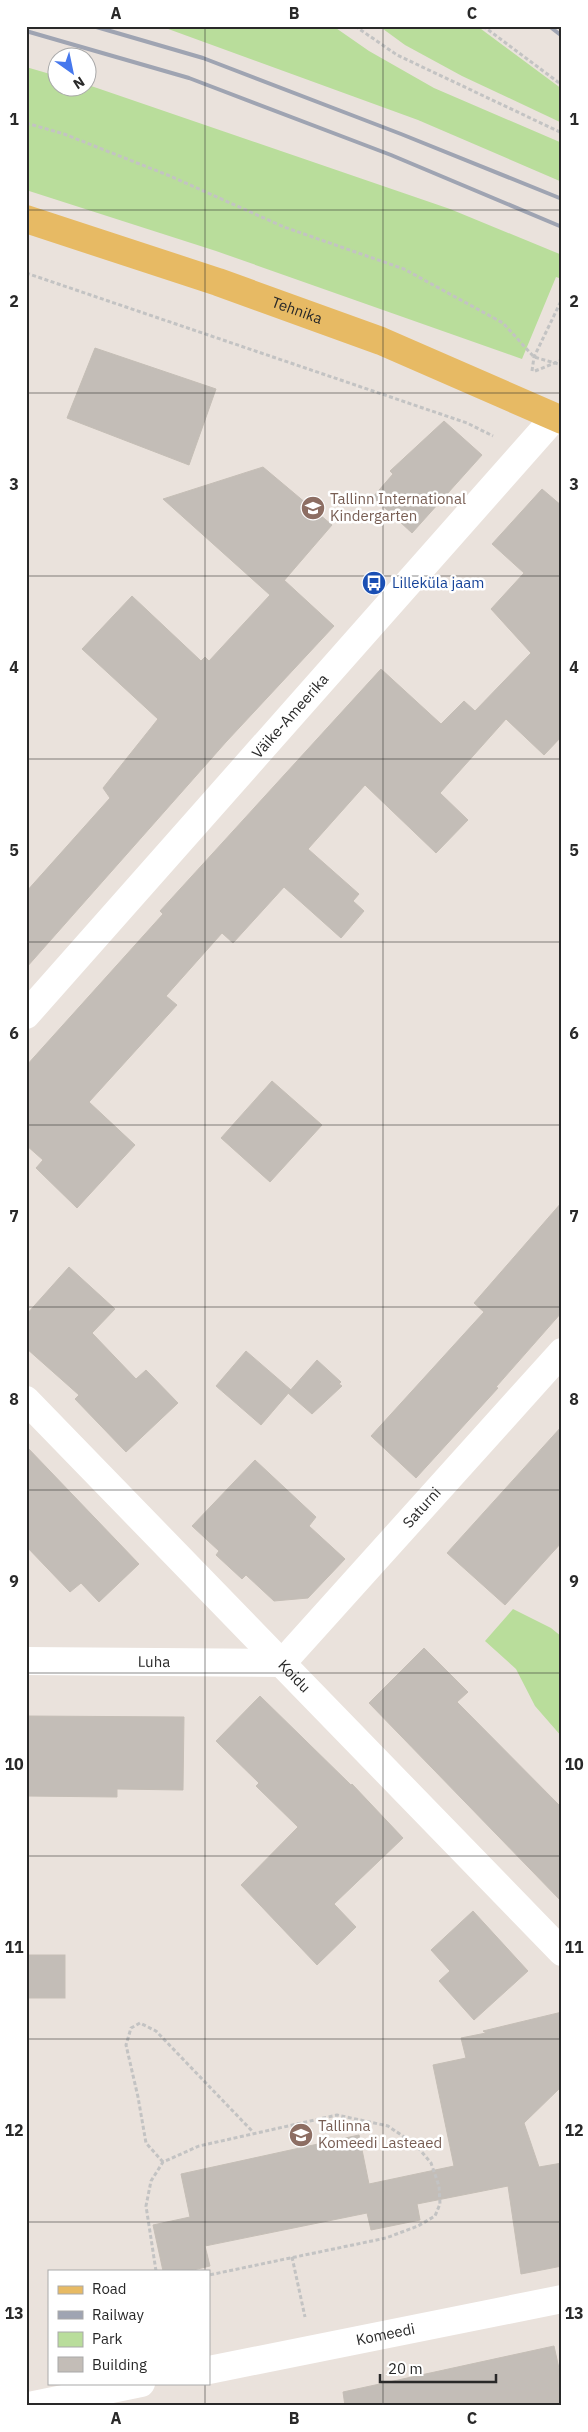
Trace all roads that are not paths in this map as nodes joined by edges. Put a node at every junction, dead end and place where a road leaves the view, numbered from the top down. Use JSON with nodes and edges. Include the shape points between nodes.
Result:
{"nodes":[{"id":1,"x":26,"y":220,"type":"edge"},
{"id":2,"x":558,"y":418,"type":"edge"},
{"id":3,"x":26,"y":1014,"type":"edge"},
{"id":4,"x":562,"y":1352,"type":"edge"},
{"id":5,"x":26,"y":1400,"type":"edge"},
{"id":6,"x":26,"y":1661,"type":"edge"},
{"id":7,"x":282,"y":1663,"type":"junction"},
{"id":8,"x":562,"y":1952,"type":"edge"},
{"id":9,"x":562,"y":2299,"type":"edge"},
{"id":10,"x":210,"y":2370,"type":"edge"},
{"id":11,"x":136,"y":2384,"type":"edge"},
{"id":12,"x":29,"y":2406,"type":"edge"}],
"edges":[{"from":1,"to":2,"type":"main road","name":"Tehnika","via":[[218,282],[381,341]]},
{"from":2,"to":3,"type":"street","name":"Väike-Ameerika","via":[[527,448]]},
{"from":4,"to":7,"type":"street","name":"Saturni"},
{"from":5,"to":7,"type":"street","name":"Koidu"},
{"from":6,"to":7,"type":"street","name":"Luha"},
{"from":7,"to":8,"type":"street","name":"Koidu"},
{"from":9,"to":10,"type":"street","name":"Komeedi"},
{"from":11,"to":12,"type":"street"}]}
